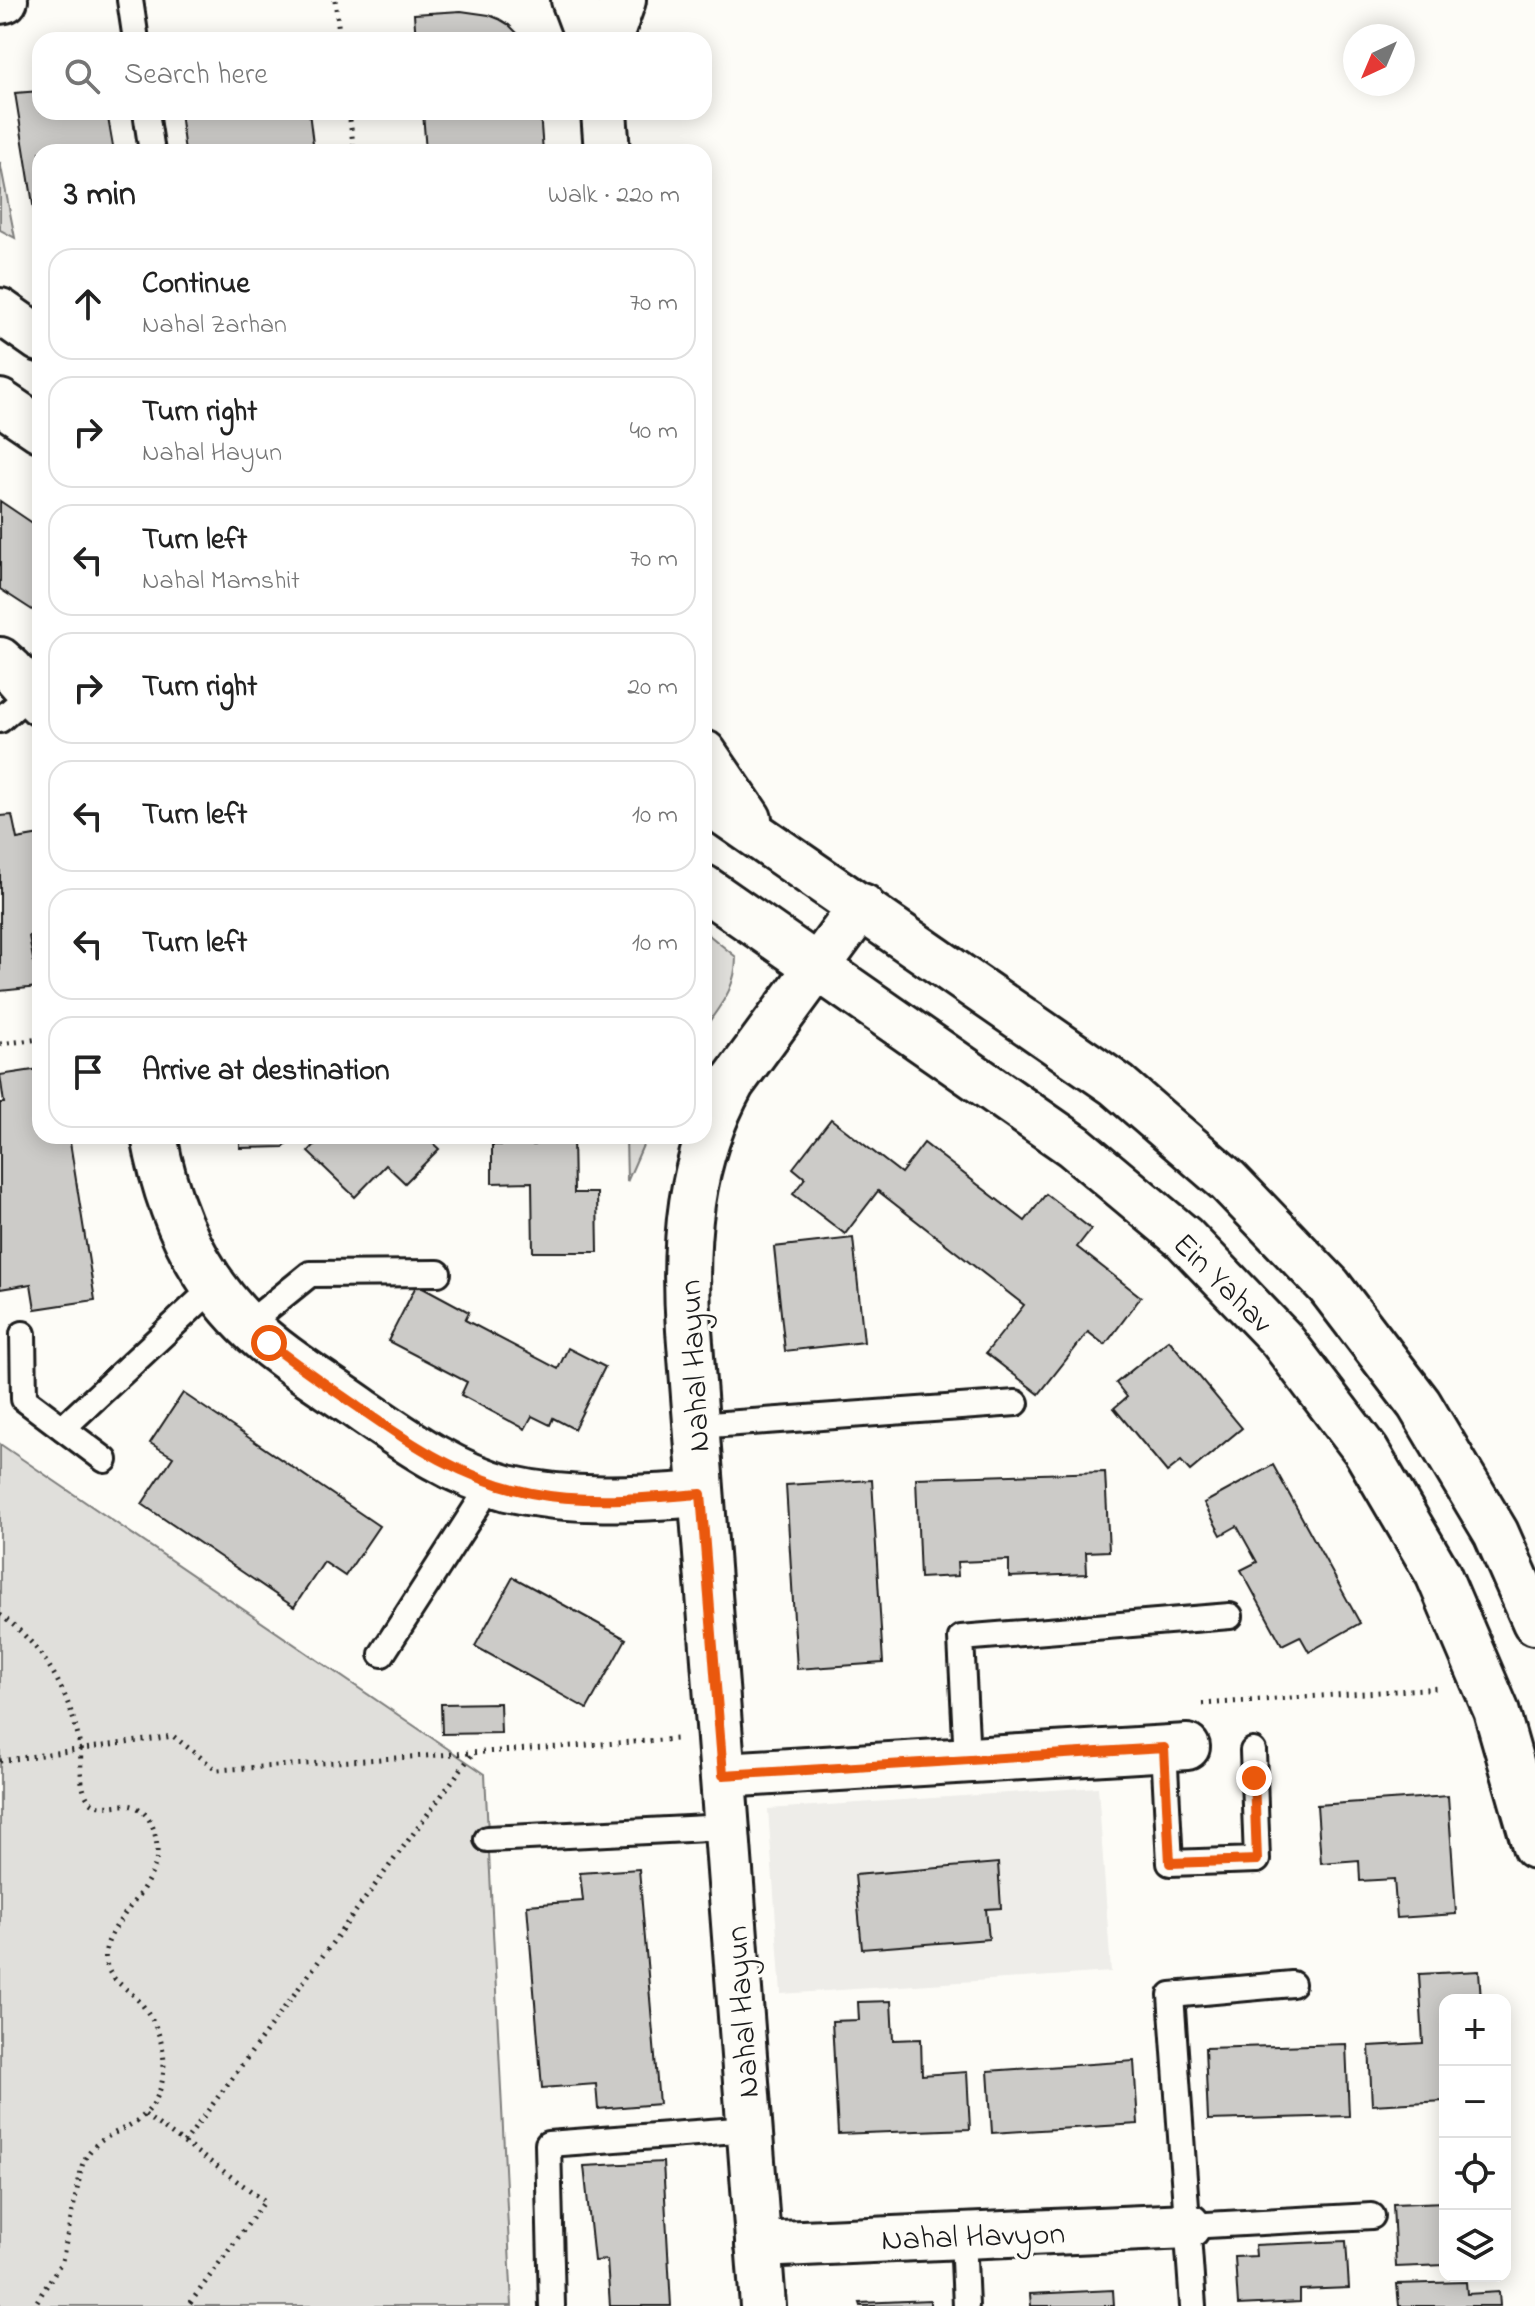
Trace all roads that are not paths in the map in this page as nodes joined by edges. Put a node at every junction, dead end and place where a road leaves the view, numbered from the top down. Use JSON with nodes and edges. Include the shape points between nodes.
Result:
{"nodes":[{"id":1,"x":130,"y":0,"type":"edge"},
{"id":2,"x":574,"y":0,"type":"edge"},
{"id":3,"x":623,"y":0,"type":"edge"},
{"id":4,"x":135,"y":32,"type":"edge"},
{"id":5,"x":586,"y":32,"type":"edge"},
{"id":6,"x":612,"y":32,"type":"edge"},
{"id":7,"x":147,"y":120,"type":"edge"},
{"id":8,"x":605,"y":120,"type":"edge"},
{"id":9,"x":151,"y":144,"type":"edge"},
{"id":10,"x":606,"y":144,"type":"edge"},
{"id":11,"x":0,"y":311,"type":"edge"},
{"id":12,"x":32,"y":333,"type":"edge"},
{"id":13,"x":0,"y":402,"type":"edge"},
{"id":14,"x":32,"y":424,"type":"edge"},
{"id":15,"x":0,"y":660,"type":"edge"},
{"id":16,"x":24,"y":705,"type":"edge"},
{"id":17,"x":712,"y":765,"type":"edge"},
{"id":18,"x":712,"y":804,"type":"edge"},
{"id":19,"x":764,"y":840,"type":"junction"},
{"id":20,"x":712,"y":894,"type":"edge"},
{"id":21,"x":862,"y":906,"type":"junction"},
{"id":22,"x":817,"y":966,"type":"junction"},
{"id":23,"x":712,"y":1123,"type":"edge"},
{"id":24,"x":155,"y":1144,"type":"edge"},
{"id":25,"x":705,"y":1144,"type":"edge"},
{"id":26,"x":438,"y":1273,"type":"dead end"},
{"id":27,"x":214,"y":1287,"type":"junction"},
{"id":28,"x":247,"y":1325,"type":"junction"},
{"id":29,"x":23,"y":1334,"type":"dead end"},
{"id":30,"x":1016,"y":1403,"type":"dead end"},
{"id":31,"x":696,"y":1426,"type":"junction"},
{"id":32,"x":63,"y":1428,"type":"junction"},
{"id":33,"x":105,"y":1460,"type":"dead end"},
{"id":34,"x":492,"y":1483,"type":"junction"},
{"id":35,"x":701,"y":1494,"type":"junction"},
{"id":36,"x":1230,"y":1616,"type":"dead end"},
{"id":37,"x":1535,"y":1622,"type":"edge"},
{"id":38,"x":382,"y":1654,"type":"dead end"},
{"id":39,"x":1175,"y":1747,"type":"joint"},
{"id":40,"x":1253,"y":1751,"type":"dead end"},
{"id":41,"x":967,"y":1760,"type":"junction"},
{"id":42,"x":723,"y":1775,"type":"junction"},
{"id":43,"x":727,"y":1827,"type":"junction"},
{"id":44,"x":487,"y":1839,"type":"dead end"},
{"id":45,"x":1535,"y":1846,"type":"edge"},
{"id":46,"x":1292,"y":1984,"type":"dead end"},
{"id":47,"x":750,"y":2129,"type":"junction"},
{"id":48,"x":1372,"y":2216,"type":"dead end"},
{"id":49,"x":1188,"y":2226,"type":"junction"},
{"id":50,"x":963,"y":2236,"type":"junction"},
{"id":51,"x":758,"y":2245,"type":"junction"},
{"id":52,"x":552,"y":2306,"type":"edge"},
{"id":53,"x":763,"y":2306,"type":"edge"},
{"id":54,"x":966,"y":2306,"type":"edge"},
{"id":55,"x":1193,"y":2306,"type":"edge"}],
"edges":[{"from":1,"to":4,"type":"lane"},
{"from":2,"to":5,"type":"street"},
{"from":3,"to":6,"type":"street"},
{"from":7,"to":9,"type":"lane"},
{"from":8,"to":10,"type":"street"},
{"from":11,"to":12,"type":"street"},
{"from":13,"to":14,"type":"street"},
{"from":15,"to":16,"type":"street"},
{"from":17,"to":19,"type":"street"},
{"from":18,"to":19,"type":"street"},
{"from":19,"to":21,"type":"street"},
{"from":20,"to":22,"type":"street","name":"Ein Yahav"},
{"from":21,"to":22,"type":"street","name":"Nahal Hayun"},
{"from":21,"to":37,"type":"street","via":[[1117,1085],[1228,1181],[1329,1286],[1419,1404],[1496,1533]]},
{"from":22,"to":23,"type":"street","name":"Nahal Hayun","via":[[732,1083]]},
{"from":22,"to":45,"type":"street","name":"Ein Yahav","via":[[1074,1146],[1184,1238],[1281,1339],[1366,1451],[1438,1574],[1496,1710]]},
{"from":24,"to":27,"type":"street","via":[[180,1228]]},
{"from":25,"to":31,"type":"street","name":"Nahal Hayun","via":[[687,1252]]},
{"from":26,"to":28,"type":"lane","via":[[310,1274]]},
{"from":27,"to":28,"type":"street"},
{"from":27,"to":32,"type":"lane"},
{"from":28,"to":34,"type":"street","via":[[416,1447]]},
{"from":29,"to":32,"type":"lane","via":[[24,1399]]},
{"from":30,"to":31,"type":"lane"},
{"from":31,"to":35,"type":"street","name":"Nahal Hayun"},
{"from":32,"to":33,"type":"lane"},
{"from":34,"to":35,"type":"street","via":[[574,1498]]},
{"from":34,"to":38,"type":"lane"},
{"from":35,"to":42,"type":"street","name":"Nahal Hayun"},
{"from":36,"to":41,"type":"lane","via":[[961,1638]]},
{"from":39,"to":40,"type":"lane","via":[[1170,1863],[1257,1860]]},
{"from":39,"to":41,"type":"street"},
{"from":41,"to":42,"type":"street"},
{"from":42,"to":43,"type":"street","name":"Nahal Hayun"},
{"from":43,"to":44,"type":"lane"},
{"from":43,"to":47,"type":"street","name":"Nahal Hayun"},
{"from":46,"to":49,"type":"lane","via":[[1171,1995]]},
{"from":47,"to":51,"type":"street","name":"Nahal Hayun"},
{"from":47,"to":52,"type":"lane","via":[[548,2144]]},
{"from":48,"to":49,"type":"lane"},
{"from":49,"to":50,"type":"street","name":"Nahal Havyon"},
{"from":49,"to":55,"type":"lane"},
{"from":50,"to":51,"type":"street","name":"Nahal Havyon"},
{"from":50,"to":54,"type":"lane"},
{"from":51,"to":53,"type":"street","name":"Nahal Hayun"}]}
